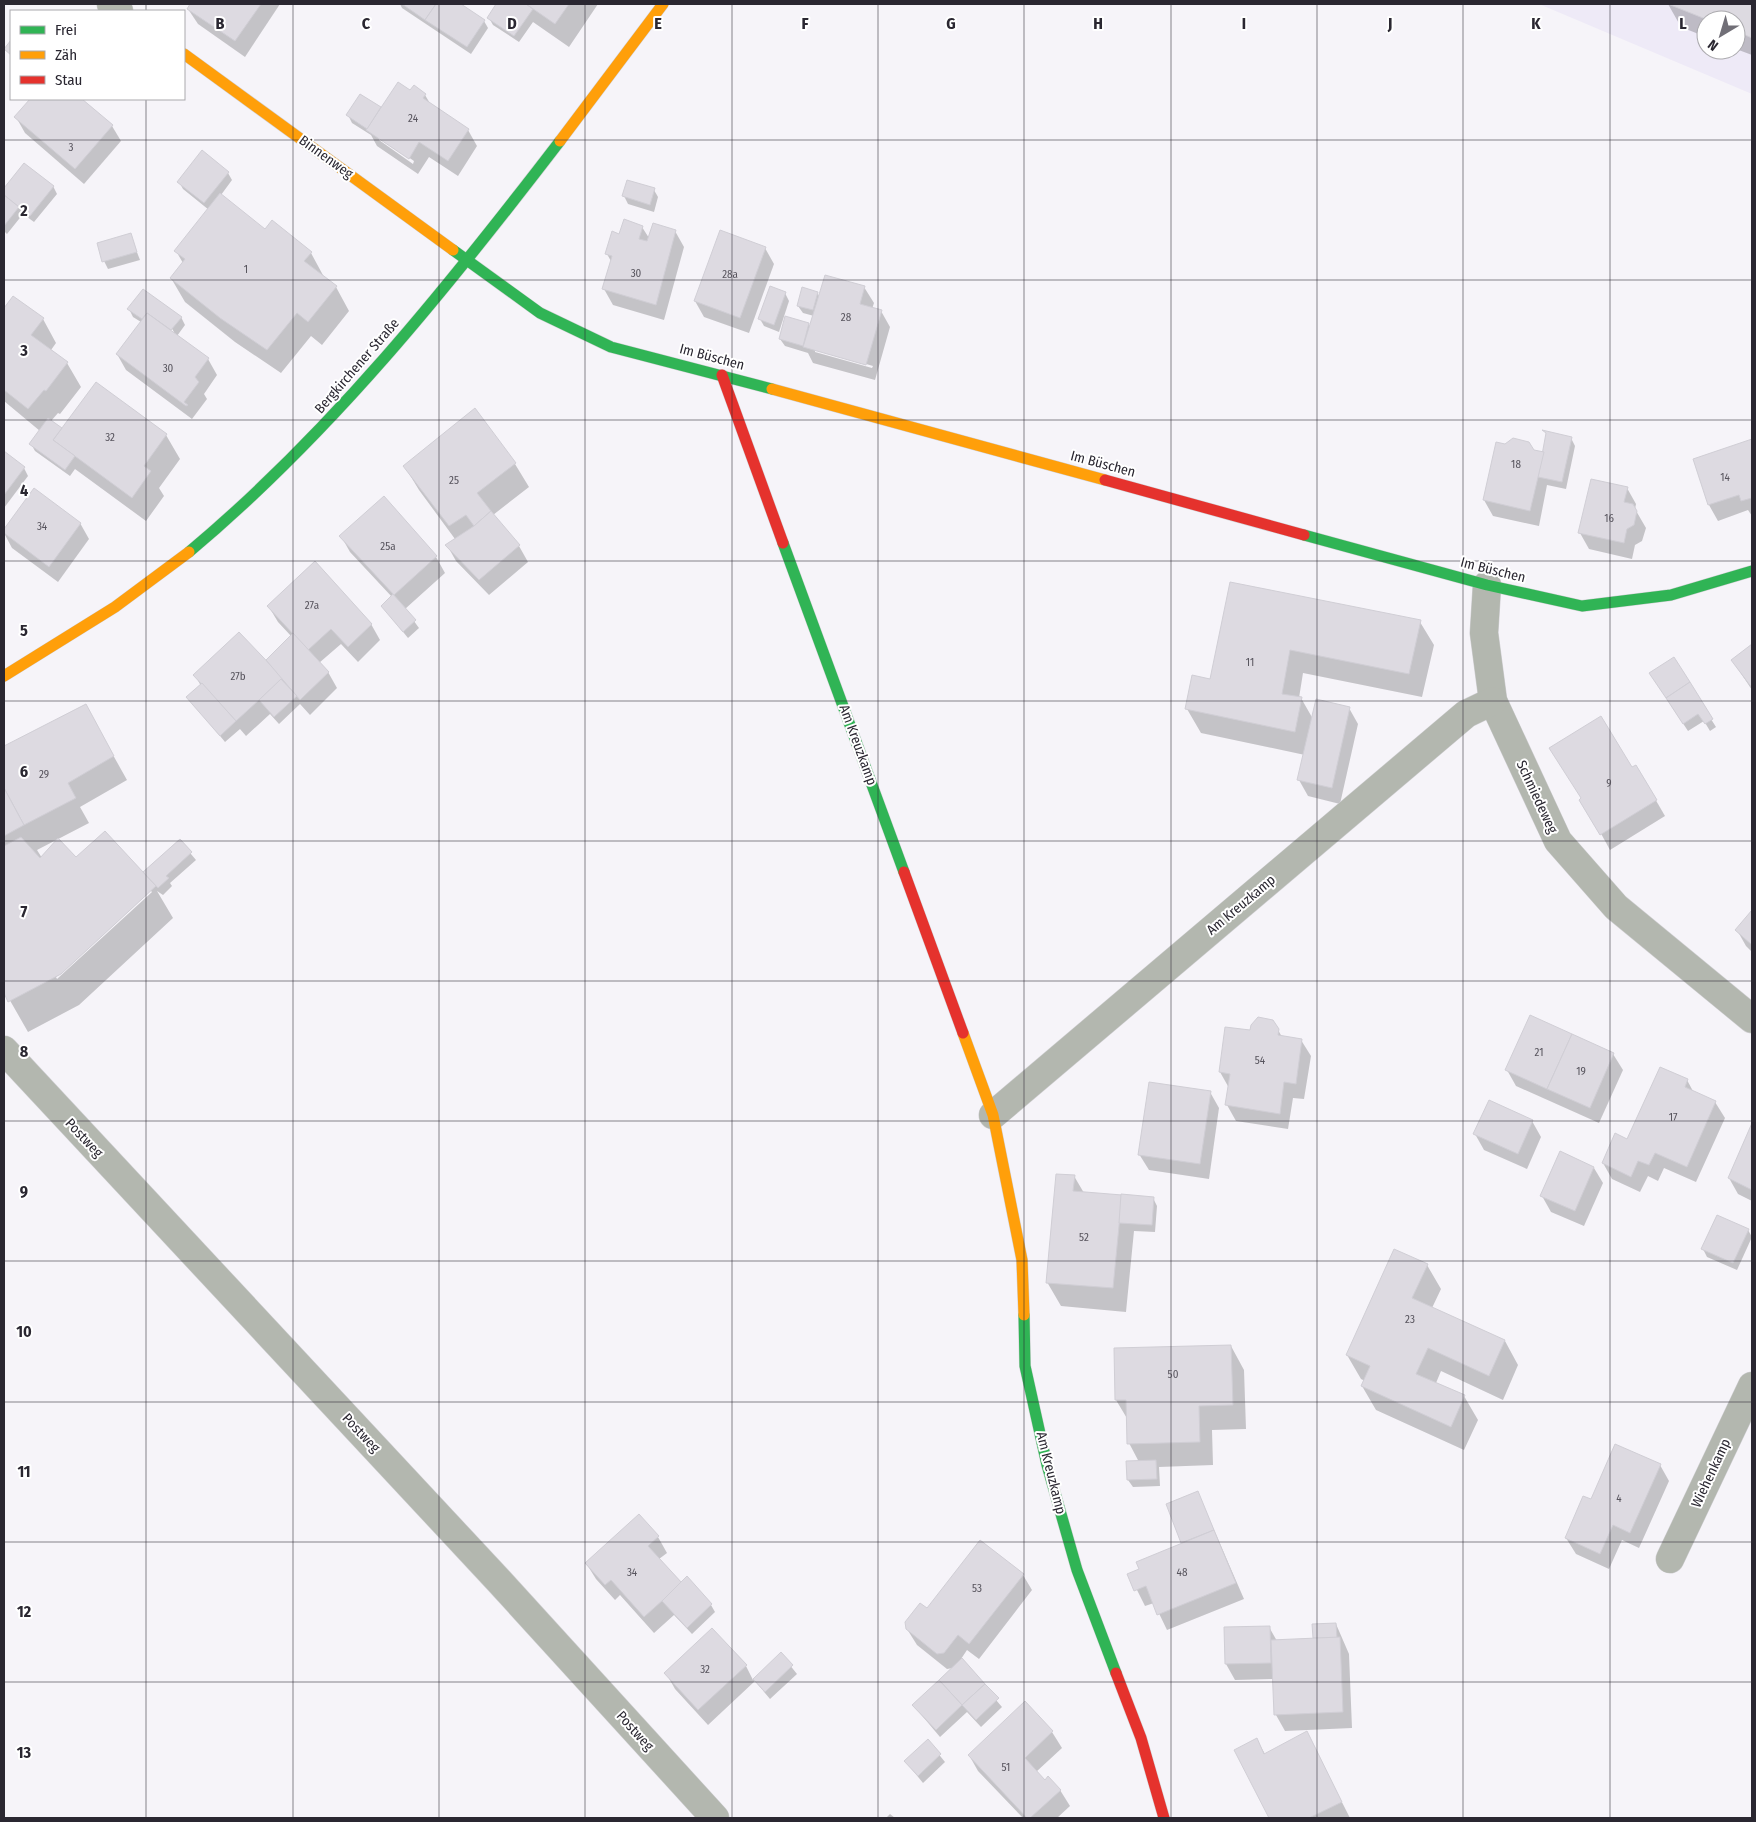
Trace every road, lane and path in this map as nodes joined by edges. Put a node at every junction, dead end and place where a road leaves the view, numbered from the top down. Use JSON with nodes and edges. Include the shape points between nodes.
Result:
{"nodes":[{"id":1,"x":664,"y":4,"type":"edge"},
{"id":2,"x":185,"y":55,"type":"edge"},
{"id":3,"x":467,"y":261,"type":"junction"},
{"id":4,"x":722,"y":375,"type":"junction"},
{"id":5,"x":1752,"y":571,"type":"edge"},
{"id":6,"x":1487,"y":585,"type":"junction"},
{"id":7,"x":4,"y":676,"type":"edge"},
{"id":8,"x":1493,"y":702,"type":"junction"},
{"id":9,"x":1752,"y":1019,"type":"edge"},
{"id":10,"x":4,"y":1050,"type":"edge"},
{"id":11,"x":993,"y":1115,"type":"junction"},
{"id":12,"x":1752,"y":1386,"type":"edge"},
{"id":13,"x":1670,"y":1559,"type":"dead end"},
{"id":14,"x":716,"y":1818,"type":"edge"},
{"id":15,"x":1164,"y":1818,"type":"edge"}],
"edges":[{"from":1,"to":3,"type":"street","name":"Bergkirchener Straße"},
{"from":2,"to":3,"type":"street","name":"Binnenweg"},
{"from":3,"to":4,"type":"street","name":"Im Büschen","via":[[540,313],[612,347]]},
{"from":3,"to":7,"type":"street","name":"Bergkirchener Straße","via":[[313,438],[240,508],[178,561],[122,602]]},
{"from":4,"to":6,"type":"street","name":"Im Büschen"},
{"from":4,"to":11,"type":"street","name":"Am Kreuzkamp"},
{"from":5,"to":6,"type":"street","name":"Im Büschen","via":[[1671,595],[1582,606]]},
{"from":6,"to":8,"type":"street","name":"Schmiedeweg","via":[[1484,632]]},
{"from":8,"to":9,"type":"street","name":"Schmiedeweg","via":[[1558,841],[1616,907]]},
{"from":8,"to":11,"type":"street","name":"Am Kreuzkamp","via":[[1466,714]]},
{"from":10,"to":14,"type":"street","name":"Postweg"},
{"from":11,"to":15,"type":"street","name":"Am Kreuzkamp","via":[[1022,1260],[1025,1366],[1047,1465],[1077,1570],[1141,1738]]},
{"from":12,"to":13,"type":"street","name":"Wiehenkamp"}]}
